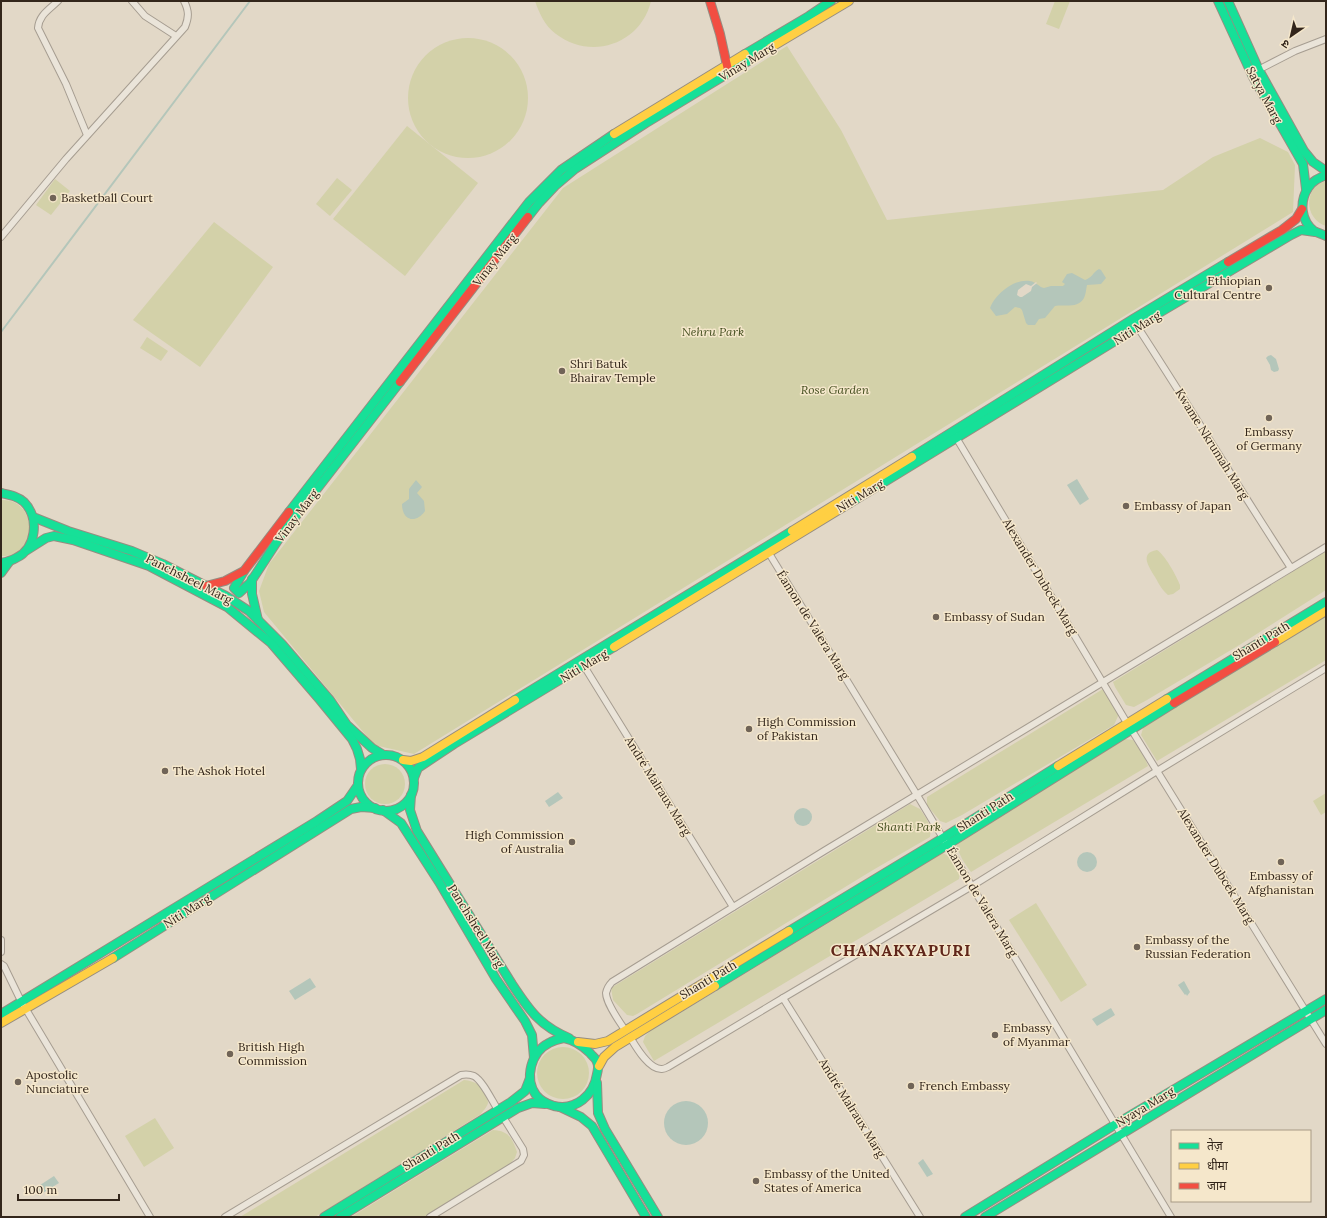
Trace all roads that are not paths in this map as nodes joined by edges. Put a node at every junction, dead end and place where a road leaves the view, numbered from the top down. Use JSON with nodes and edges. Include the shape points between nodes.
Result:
{"nodes":[{"id":1,"x":58,"y":1,"type":"edge"},
{"id":2,"x":132,"y":1,"type":"edge"},
{"id":3,"x":184,"y":1,"type":"edge"},
{"id":4,"x":710,"y":1,"type":"edge"},
{"id":5,"x":831,"y":1,"type":"edge"},
{"id":6,"x":849,"y":1,"type":"edge"},
{"id":7,"x":1218,"y":1,"type":"edge"},
{"id":8,"x":1228,"y":1,"type":"edge"},
{"id":9,"x":176,"y":36,"type":"junction"},
{"id":10,"x":1326,"y":39,"type":"edge"},
{"id":11,"x":728,"y":69,"type":"junction"},
{"id":12,"x":1255,"y":71,"type":"junction"},
{"id":13,"x":87,"y":135,"type":"junction"},
{"id":14,"x":1326,"y":171,"type":"edge"},
{"id":15,"x":1326,"y":175,"type":"edge"},
{"id":16,"x":1306,"y":189,"type":"junction"},
{"id":17,"x":1302,"y":209,"type":"junction"},
{"id":18,"x":1315,"y":232,"type":"junction"},
{"id":19,"x":1326,"y":236,"type":"edge"},
{"id":20,"x":1,"y":237,"type":"edge"},
{"id":21,"x":1135,"y":323,"type":"junction"},
{"id":22,"x":954,"y":435,"type":"junction"},
{"id":23,"x":1,"y":493,"type":"edge"},
{"id":24,"x":33,"y":517,"type":"junction"},
{"id":25,"x":1326,"y":547,"type":"edge"},
{"id":26,"x":27,"y":550,"type":"junction"},
{"id":27,"x":767,"y":550,"type":"junction"},
{"id":28,"x":5,"y":563,"type":"edge"},
{"id":29,"x":1291,"y":568,"type":"junction"},
{"id":30,"x":244,"y":571,"type":"junction"},
{"id":31,"x":1,"y":572,"type":"edge"},
{"id":32,"x":252,"y":579,"type":"junction"},
{"id":33,"x":206,"y":586,"type":"junction"},
{"id":34,"x":1326,"y":602,"type":"edge"},
{"id":35,"x":1326,"y":611,"type":"edge"},
{"id":36,"x":258,"y":620,"type":"junction"},
{"id":37,"x":584,"y":666,"type":"junction"},
{"id":38,"x":1326,"y":668,"type":"edge"},
{"id":39,"x":1104,"y":682,"type":"junction"},
{"id":40,"x":1129,"y":726,"type":"junction"},
{"id":41,"x":382,"y":754,"type":"junction"},
{"id":42,"x":403,"y":760,"type":"junction"},
{"id":43,"x":361,"y":769,"type":"junction"},
{"id":44,"x":1157,"y":771,"type":"junction"},
{"id":45,"x":414,"y":778,"type":"junction"},
{"id":46,"x":358,"y":785,"type":"junction"},
{"id":47,"x":411,"y":795,"type":"junction"},
{"id":48,"x":917,"y":795,"type":"junction"},
{"id":49,"x":379,"y":809,"type":"junction"},
{"id":50,"x":945,"y":841,"type":"junction"},
{"id":51,"x":972,"y":886,"type":"junction"},
{"id":52,"x":733,"y":907,"type":"junction"},
{"id":53,"x":1,"y":940,"type":"edge"},
{"id":54,"x":1,"y":952,"type":"edge"},
{"id":55,"x":1,"y":964,"type":"edge"},
{"id":56,"x":783,"y":998,"type":"junction"},
{"id":57,"x":1326,"y":999,"type":"edge"},
{"id":58,"x":23,"y":1004,"type":"junction"},
{"id":59,"x":1326,"y":1010,"type":"edge"},
{"id":60,"x":1305,"y":1011,"type":"junction"},
{"id":61,"x":1,"y":1014,"type":"edge"},
{"id":62,"x":1310,"y":1019,"type":"junction"},
{"id":63,"x":1,"y":1023,"type":"edge"},
{"id":64,"x":625,"y":1030,"type":"junction"},
{"id":65,"x":630,"y":1037,"type":"junction"},
{"id":66,"x":570,"y":1038,"type":"junction"},
{"id":67,"x":578,"y":1042,"type":"junction"},
{"id":68,"x":1326,"y":1044,"type":"edge"},
{"id":69,"x":534,"y":1058,"type":"junction"},
{"id":70,"x":599,"y":1066,"type":"junction"},
{"id":71,"x":530,"y":1078,"type":"junction"},
{"id":72,"x":597,"y":1080,"type":"junction"},
{"id":73,"x":545,"y":1104,"type":"junction"},
{"id":74,"x":560,"y":1107,"type":"junction"},
{"id":75,"x":500,"y":1114,"type":"junction"},
{"id":76,"x":1116,"y":1124,"type":"junction"},
{"id":77,"x":1122,"y":1133,"type":"junction"},
{"id":78,"x":150,"y":1217,"type":"edge"},
{"id":79,"x":225,"y":1217,"type":"edge"},
{"id":80,"x":324,"y":1217,"type":"edge"},
{"id":81,"x":340,"y":1217,"type":"edge"},
{"id":82,"x":430,"y":1217,"type":"edge"},
{"id":83,"x":646,"y":1217,"type":"edge"},
{"id":84,"x":658,"y":1217,"type":"edge"},
{"id":85,"x":920,"y":1217,"type":"edge"},
{"id":86,"x":965,"y":1217,"type":"edge"},
{"id":87,"x":985,"y":1217,"type":"edge"},
{"id":88,"x":1172,"y":1217,"type":"edge"}],
"edges":[{"from":1,"to":13,"type":"street","via":[[39,21],[38,28],[66,84]]},
{"from":2,"to":9,"type":"street","via":[[145,16]]},
{"from":3,"to":9,"type":"street","via":[[189,13],[188,20]]},
{"from":4,"to":11,"type":"main road"},
{"from":5,"to":11,"type":"main road","name":"Vinay Marg"},
{"from":6,"to":11,"type":"main road","name":"Vinay Marg"},
{"from":7,"to":12,"type":"main road","name":"Satya Marg"},
{"from":8,"to":12,"type":"main road","name":"Satya Marg"},
{"from":9,"to":13,"type":"street"},
{"from":10,"to":12,"type":"street"},
{"from":11,"to":30,"type":"main road","name":"Vinay Marg","via":[[620,130],[561,170],[529,202]]},
{"from":11,"to":32,"type":"main road","name":"Vinay Marg","via":[[574,169],[539,203],[282,534]]},
{"from":12,"to":14,"type":"main road","name":"Satya Marg","via":[[1308,158]]},
{"from":12,"to":16,"type":"main road","name":"Satya Marg","via":[[1284,132],[1303,164]]},
{"from":13,"to":20,"type":"street"},
{"from":15,"to":16,"type":"main road","via":[[1314,180]]},
{"from":16,"to":17,"type":"main road","name":"Satya Marg"},
{"from":17,"to":18,"type":"main road","via":[[1308,224]]},
{"from":17,"to":21,"type":"main road","name":"Niti Marg","via":[[1296,220],[1282,230]]},
{"from":18,"to":19,"type":"main road","name":"Niti Marg"},
{"from":18,"to":21,"type":"main road","name":"Niti Marg","via":[[1301,230],[1290,234]]},
{"from":21,"to":22,"type":"main road","name":"Niti Marg","via":[[1115,341]]},
{"from":21,"to":29,"type":"street","name":"Kwame Nkrumah Marg"},
{"from":22,"to":27,"type":"main road","name":"Niti Marg"},
{"from":22,"to":39,"type":"street","name":"Alexander Dubcek Marg"},
{"from":23,"to":24,"type":"main road","via":[[22,501]]},
{"from":24,"to":26,"type":"main road","via":[[34,534]]},
{"from":24,"to":33,"type":"main road","name":"Panchsheel Marg","via":[[132,551]]},
{"from":25,"to":29,"type":"street"},
{"from":26,"to":28,"type":"main road","name":"Panchsheel Marg"},
{"from":26,"to":43,"type":"main road","name":"Panchsheel Marg","via":[[54,536],[73,540],[149,566],[227,607],[271,643],[320,700],[352,739],[359,754]]},
{"from":27,"to":37,"type":"main road","name":"Niti Marg"},
{"from":27,"to":42,"type":"main road","name":"Niti Marg","via":[[423,756],[411,761]]},
{"from":27,"to":48,"type":"street","name":"Éamon de Valera Marg"},
{"from":28,"to":31,"type":"main road","name":"Panchsheel Marg"},
{"from":29,"to":39,"type":"street"},
{"from":30,"to":32,"type":"main road","name":"Vinay Marg","via":[[234,588],[236,591],[244,590]]},
{"from":30,"to":33,"type":"main road","name":"Vinay Marg","via":[[225,581]]},
{"from":32,"to":36,"type":"main road","via":[[252,594]]},
{"from":33,"to":36,"type":"main road","name":"Panchsheel Marg","via":[[249,611]]},
{"from":34,"to":40,"type":"main road","name":"Shanti Path"},
{"from":35,"to":40,"type":"main road","name":"Shanti Path"},
{"from":36,"to":41,"type":"main road","name":"Panchsheel Marg","via":[[282,644],[348,725]]},
{"from":37,"to":45,"type":"main road","name":"Niti Marg","via":[[427,761],[418,768]]},
{"from":37,"to":52,"type":"street","name":"André Malraux Marg"},
{"from":38,"to":44,"type":"street"},
{"from":39,"to":40,"type":"street","name":"Alexander Dubcek Marg"},
{"from":39,"to":48,"type":"street"},
{"from":40,"to":44,"type":"street","name":"Alexander Dubcek Marg"},
{"from":40,"to":50,"type":"main road","name":"Shanti Path"},
{"from":41,"to":42,"type":"main road","via":[[393,755]]},
{"from":41,"to":43,"type":"main road","via":[[372,757]]},
{"from":42,"to":45,"type":"main road"},
{"from":43,"to":46,"type":"main road"},
{"from":44,"to":51,"type":"street"},
{"from":44,"to":60,"type":"street","name":"Alexander Dubcek Marg"},
{"from":45,"to":47,"type":"main road"},
{"from":46,"to":49,"type":"main road","via":[[362,798],[369,806]]},
{"from":46,"to":58,"type":"main road","name":"Niti Marg","via":[[347,801],[317,821]]},
{"from":47,"to":49,"type":"main road","via":[[401,807],[391,811]]},
{"from":47,"to":66,"type":"main road","name":"Panchsheel Marg","via":[[408,805],[417,831],[512,984],[537,1017],[554,1032]]},
{"from":48,"to":50,"type":"street","name":"Éamon de Valera Marg"},
{"from":48,"to":52,"type":"street"},
{"from":49,"to":58,"type":"main road","name":"Niti Marg","via":[[351,809],[121,953]]},
{"from":49,"to":69,"type":"main road","name":"Panchsheel Marg","via":[[401,823],[496,979],[525,1021],[532,1035]]},
{"from":50,"to":51,"type":"street","name":"Éamon de Valera Marg"},
{"from":50,"to":64,"type":"main road","name":"Shanti Path"},
{"from":50,"to":65,"type":"main road","name":"Shanti Path"},
{"from":51,"to":56,"type":"street"},
{"from":51,"to":76,"type":"street","name":"Éamon de Valera Marg"},
{"from":52,"to":64,"type":"street","via":[[612,982],[606,994]]},
{"from":53,"to":54,"type":"street"},
{"from":55,"to":58,"type":"street"},
{"from":56,"to":65,"type":"street","via":[[661,1070],[653,1067],[645,1059]]},
{"from":56,"to":85,"type":"street","name":"André Malraux Marg"},
{"from":57,"to":60,"type":"main road","name":"Nyaya Marg"},
{"from":58,"to":61,"type":"main road","name":"Niti Marg"},
{"from":58,"to":63,"type":"main road","name":"Niti Marg"},
{"from":58,"to":78,"type":"street"},
{"from":59,"to":62,"type":"main road","name":"Nyaya Marg"},
{"from":60,"to":62,"type":"street","name":"Alexander Dubcek Marg"},
{"from":60,"to":76,"type":"main road","name":"Nyaya Marg"},
{"from":62,"to":68,"type":"street","name":"Alexander Dubcek Marg"},
{"from":62,"to":77,"type":"main road","name":"Nyaya Marg"},
{"from":64,"to":67,"type":"main road","name":"Shanti Path","via":[[602,1044]]},
{"from":65,"to":70,"type":"main road","name":"Shanti Path","via":[[604,1057]]},
{"from":66,"to":67,"type":"main road"},
{"from":66,"to":69,"type":"main road","via":[[548,1043]]},
{"from":67,"to":70,"type":"main road","via":[[596,1058]]},
{"from":69,"to":71,"type":"main road"},
{"from":70,"to":72,"type":"main road"},
{"from":71,"to":73,"type":"main road","via":[[535,1092]]},
{"from":71,"to":75,"type":"main road","name":"Shanti Path","via":[[525,1091]]},
{"from":72,"to":74,"type":"main road","via":[[586,1098],[574,1105]]},
{"from":72,"to":84,"type":"main road","via":[[598,1113],[605,1129]]},
{"from":73,"to":74,"type":"main road"},
{"from":73,"to":75,"type":"main road","name":"Shanti Path","via":[[532,1103]]},
{"from":74,"to":83,"type":"main road","via":[[578,1114],[592,1126]]},
{"from":75,"to":79,"type":"street","via":[[480,1081],[474,1076],[461,1075]]},
{"from":75,"to":80,"type":"main road","name":"Shanti Path"},
{"from":75,"to":81,"type":"main road","name":"Shanti Path"},
{"from":75,"to":82,"type":"street","via":[[523,1149],[521,1161]]},
{"from":76,"to":77,"type":"street","name":"Éamon de Valera Marg"},
{"from":76,"to":86,"type":"main road","name":"Nyaya Marg"},
{"from":77,"to":87,"type":"main road","name":"Nyaya Marg"},
{"from":77,"to":88,"type":"street","name":"Éamon de Valera Marg"}]}
